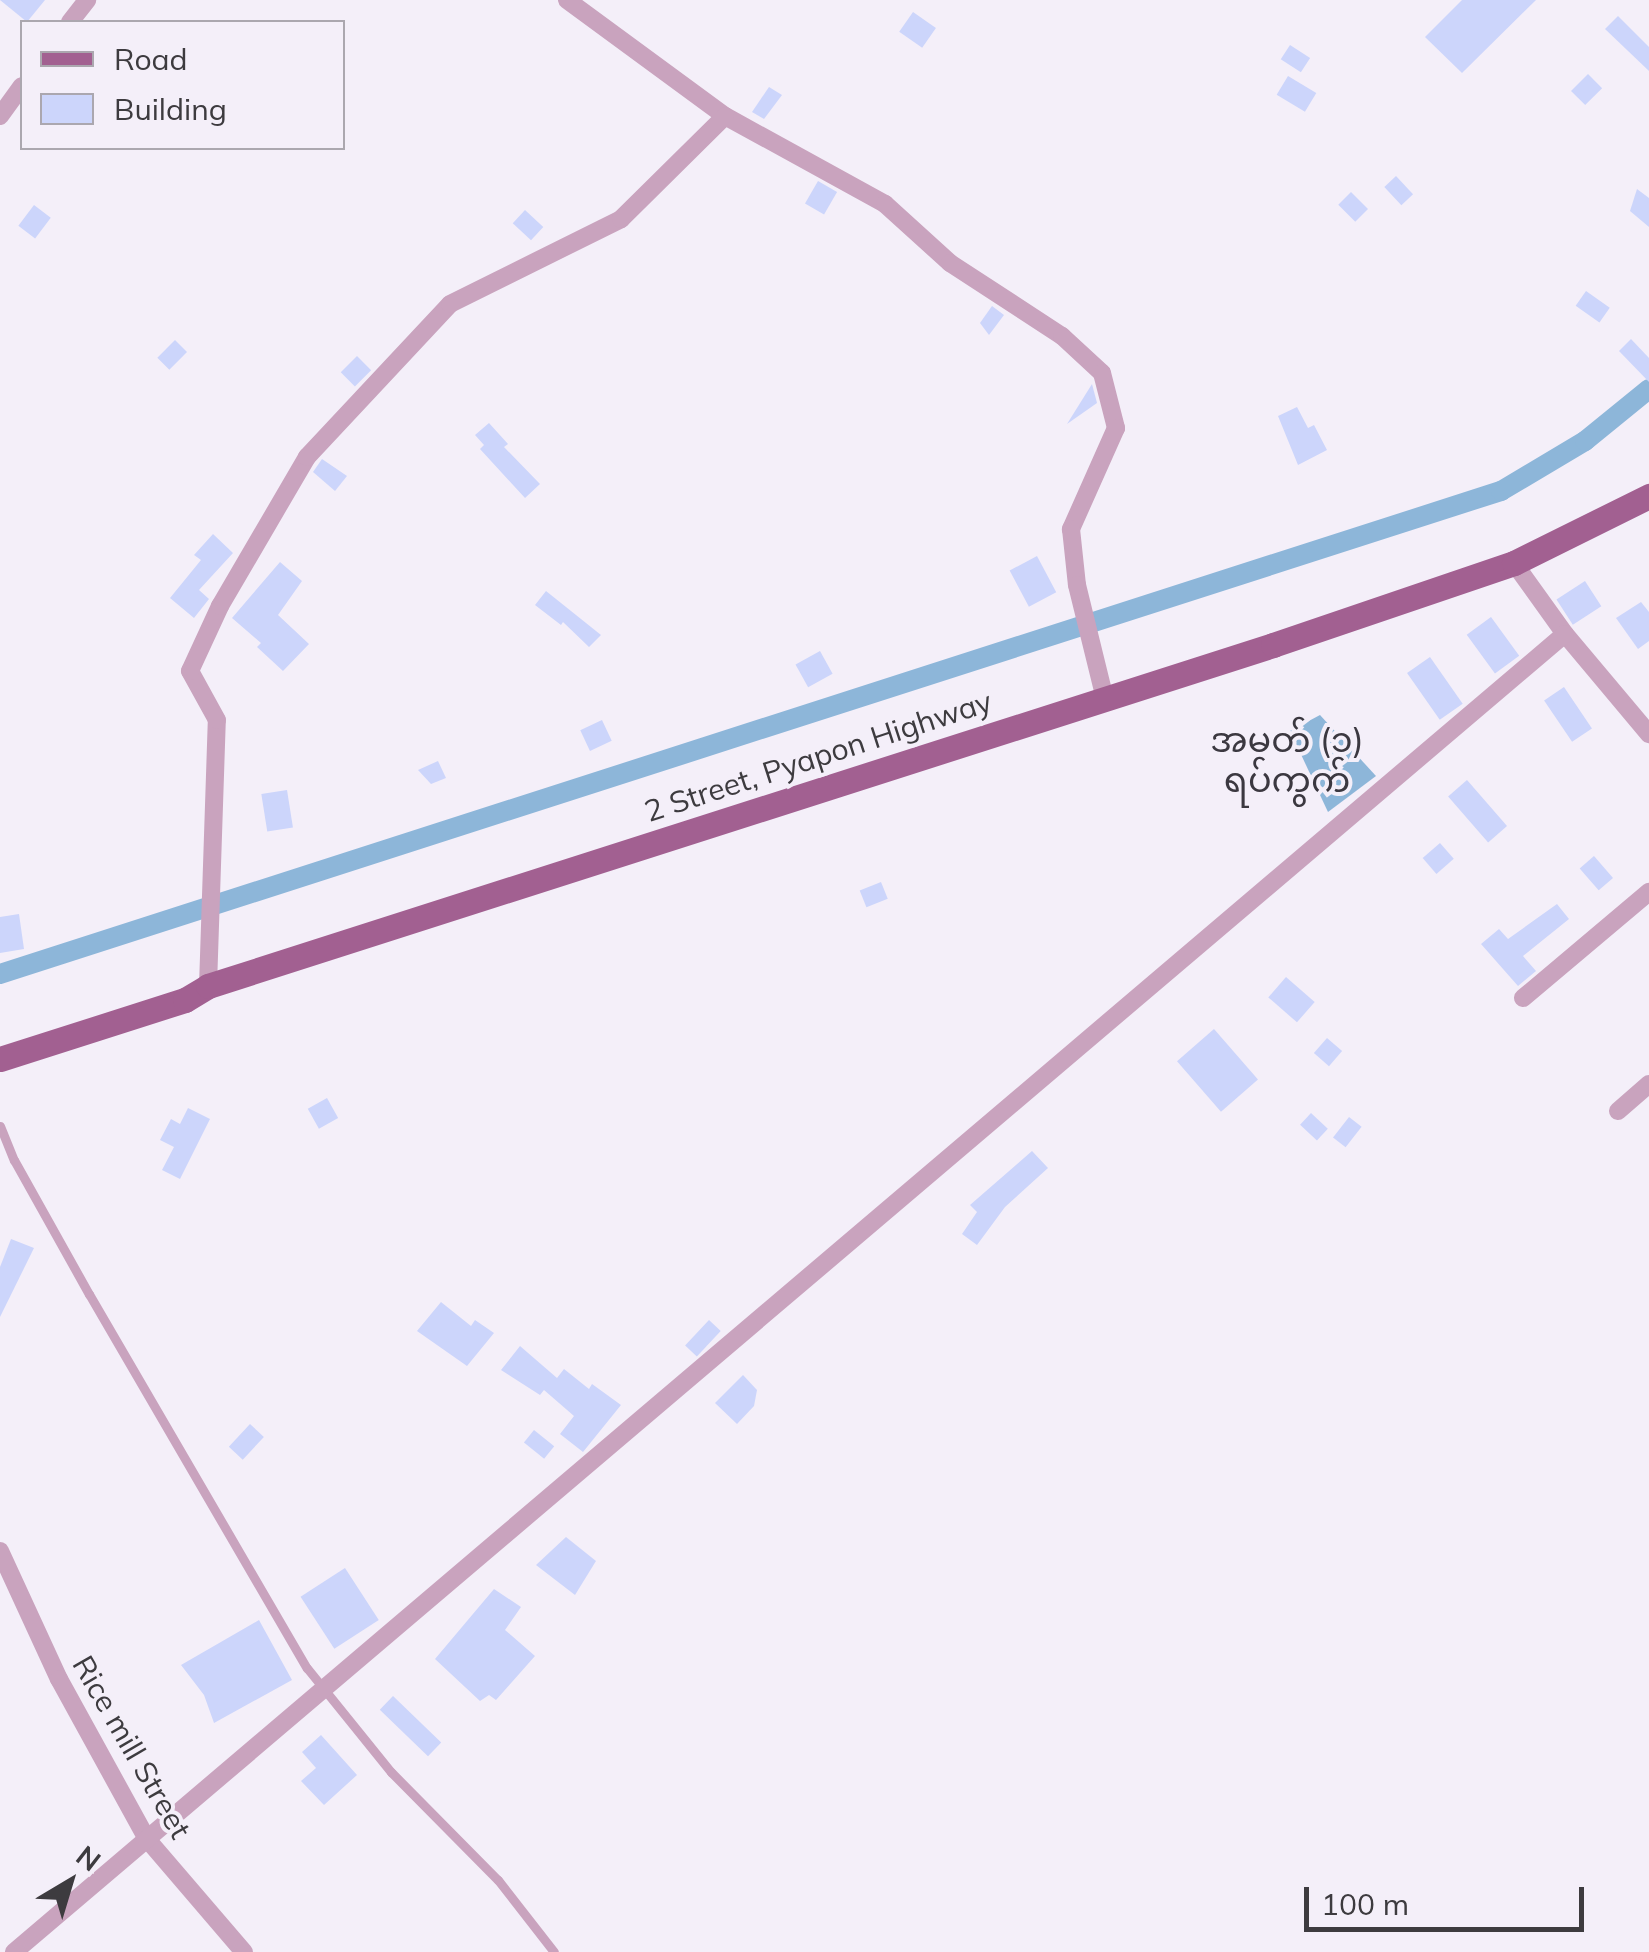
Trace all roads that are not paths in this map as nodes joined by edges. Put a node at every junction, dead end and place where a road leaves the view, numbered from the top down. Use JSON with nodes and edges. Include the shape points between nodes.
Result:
{"nodes":[{"id":1,"x":567,"y":0,"type":"edge"},
{"id":2,"x":20,"y":89,"type":"edge"},
{"id":3,"x":0,"y":116,"type":"edge"},
{"id":4,"x":726,"y":116,"type":"junction"},
{"id":5,"x":1649,"y":496,"type":"edge"},
{"id":6,"x":1514,"y":563,"type":"junction"},
{"id":7,"x":1564,"y":634,"type":"junction"},
{"id":8,"x":1106,"y":699,"type":"junction"},
{"id":9,"x":1649,"y":734,"type":"edge"},
{"id":10,"x":1649,"y":892,"type":"edge"},
{"id":11,"x":208,"y":986,"type":"junction"},
{"id":12,"x":1524,"y":998,"type":"dead end"},
{"id":13,"x":0,"y":1058,"type":"edge"},
{"id":14,"x":1649,"y":1084,"type":"edge"},
{"id":15,"x":1618,"y":1111,"type":"dead end"},
{"id":16,"x":0,"y":1126,"type":"edge"},
{"id":17,"x":0,"y":1550,"type":"edge"},
{"id":18,"x":323,"y":1689,"type":"junction"},
{"id":19,"x":147,"y":1839,"type":"junction"},
{"id":20,"x":14,"y":1952,"type":"edge"},
{"id":21,"x":244,"y":1952,"type":"edge"},
{"id":22,"x":554,"y":1952,"type":"edge"}],
"edges":[{"from":1,"to":4,"type":"street"},
{"from":2,"to":3,"type":"street"},
{"from":4,"to":8,"type":"street","via":[[885,204],[950,263],[1062,336],[1102,374],[1116,428],[1071,529],[1077,585]]},
{"from":4,"to":11,"type":"street","via":[[621,219],[450,304],[307,456],[190,671],[217,720]]},
{"from":5,"to":6,"type":"main road","name":"2 Street, Pyapon Highway"},
{"from":6,"to":7,"type":"street"},
{"from":6,"to":8,"type":"main road","name":"2 Street, Pyapon Highway"},
{"from":7,"to":9,"type":"street"},
{"from":7,"to":18,"type":"street"},
{"from":8,"to":11,"type":"main road","name":"2 Street, Pyapon Highway"},
{"from":10,"to":12,"type":"street"},
{"from":11,"to":13,"type":"main road","name":"2 Street, Pyapon Highway","via":[[184,1000]]},
{"from":14,"to":15,"type":"street"},
{"from":16,"to":18,"type":"lane"},
{"from":17,"to":19,"type":"street","name":"Rice mill Street","via":[[58,1678]]},
{"from":18,"to":19,"type":"street"},
{"from":18,"to":22,"type":"lane","via":[[404,1786],[498,1880]]},
{"from":19,"to":20,"type":"street"},
{"from":19,"to":21,"type":"street","name":"Rice mill Street"}]}
